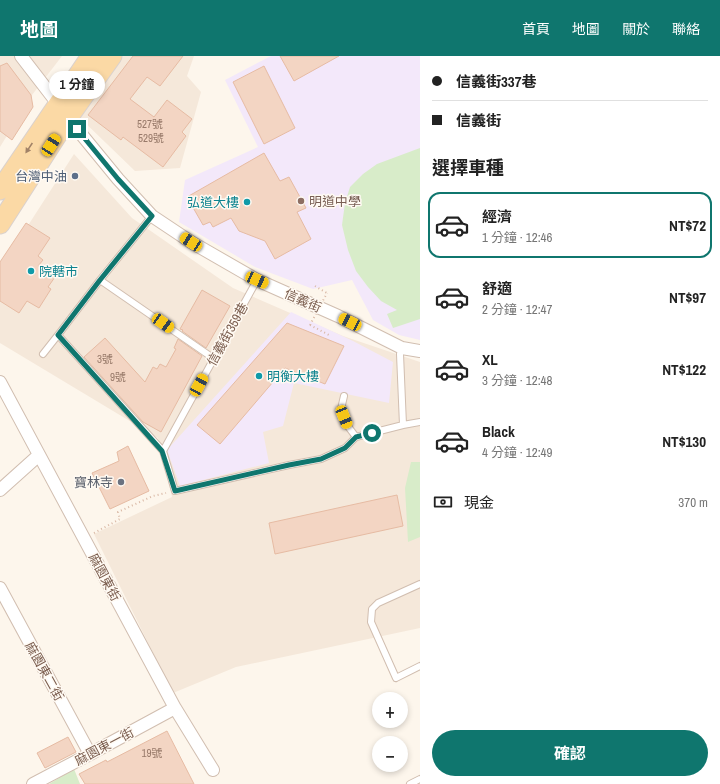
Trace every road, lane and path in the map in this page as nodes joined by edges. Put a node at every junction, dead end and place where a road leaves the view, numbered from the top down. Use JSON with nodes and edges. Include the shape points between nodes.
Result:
{"nodes":[{"id":1,"x":21,"y":56,"type":"edge"},
{"id":2,"x":91,"y":56,"type":"edge"},
{"id":3,"x":112,"y":56,"type":"edge"},
{"id":4,"x":63,"y":111,"type":"junction"},
{"id":5,"x":0,"y":190,"type":"edge"},
{"id":6,"x":152,"y":216,"type":"junction"},
{"id":7,"x":0,"y":224,"type":"edge"},
{"id":8,"x":100,"y":280,"type":"junction"},
{"id":9,"x":257,"y":280,"type":"junction"},
{"id":10,"x":315,"y":286,"type":"dead end"},
{"id":11,"x":58,"y":335,"type":"junction"},
{"id":12,"x":329,"y":335,"type":"dead end"},
{"id":13,"x":402,"y":348,"type":"junction"},
{"id":14,"x":420,"y":351,"type":"edge"},
{"id":15,"x":43,"y":354,"type":"dead end"},
{"id":16,"x":213,"y":358,"type":"junction"},
{"id":17,"x":0,"y":382,"type":"edge"},
{"id":18,"x":344,"y":396,"type":"dead end"},
{"id":19,"x":420,"y":422,"type":"edge"},
{"id":20,"x":403,"y":425,"type":"junction"},
{"id":21,"x":356,"y":437,"type":"junction"},
{"id":22,"x":162,"y":451,"type":"junction"},
{"id":23,"x":39,"y":455,"type":"junction"},
{"id":24,"x":0,"y":490,"type":"edge"},
{"id":25,"x":175,"y":491,"type":"junction"},
{"id":26,"x":84,"y":538,"type":"junction"},
{"id":27,"x":420,"y":584,"type":"edge"},
{"id":28,"x":0,"y":588,"type":"edge"},
{"id":29,"x":420,"y":666,"type":"edge"},
{"id":30,"x":175,"y":708,"type":"junction"},
{"id":31,"x":90,"y":754,"type":"junction"},
{"id":32,"x":213,"y":770,"type":"dead end"},
{"id":33,"x":420,"y":779,"type":"edge"},
{"id":34,"x":33,"y":784,"type":"edge"},
{"id":35,"x":410,"y":784,"type":"edge"}],
"edges":[{"from":1,"to":4,"type":"street","name":"信義街"},
{"from":2,"to":4,"type":"main road"},
{"from":3,"to":4,"type":"main road"},
{"from":4,"to":5,"type":"main road","one_way":true},
{"from":4,"to":6,"type":"street","name":"信義街","via":[[118,179]]},
{"from":4,"to":7,"type":"main road"},
{"from":6,"to":8,"type":"lane"},
{"from":6,"to":9,"type":"street","name":"信義街"},
{"from":8,"to":11,"type":"lane"},
{"from":8,"to":16,"type":"lane"},
{"from":9,"to":13,"type":"street","name":"信義街"},
{"from":9,"to":16,"type":"lane","name":"信義街359巷"},
{"from":10,"to":12,"type":"path","bridge":true,"via":[[327,293],[310,325]]},
{"from":11,"to":15,"type":"lane"},
{"from":11,"to":22,"type":"lane"},
{"from":13,"to":14,"type":"street","name":"信義街"},
{"from":13,"to":20,"type":"lane","via":[[400,354]]},
{"from":16,"to":22,"type":"lane","name":"信義街359巷"},
{"from":17,"to":23,"type":"street","name":"麻園東街"},
{"from":18,"to":21,"type":"lane","via":[[341,409],[347,425]]},
{"from":19,"to":20,"type":"lane"},
{"from":20,"to":21,"type":"lane"},
{"from":21,"to":25,"type":"lane","via":[[345,448],[321,459]]},
{"from":22,"to":25,"type":"lane"},
{"from":23,"to":24,"type":"street"},
{"from":23,"to":26,"type":"street","name":"麻園東街"},
{"from":25,"to":26,"type":"path","via":[[153,496],[118,512],[120,519]]},
{"from":26,"to":30,"type":"street","name":"麻園東街"},
{"from":27,"to":29,"type":"lane","via":[[378,603],[372,609],[371,622],[396,678]]},
{"from":28,"to":31,"type":"street","name":"麻園東二街"},
{"from":30,"to":31,"type":"street","name":"麻園東一街"},
{"from":30,"to":32,"type":"street","name":"麻園東街"},
{"from":31,"to":34,"type":"street","name":"麻園東一街"},
{"from":33,"to":35,"type":"lane"}]}
